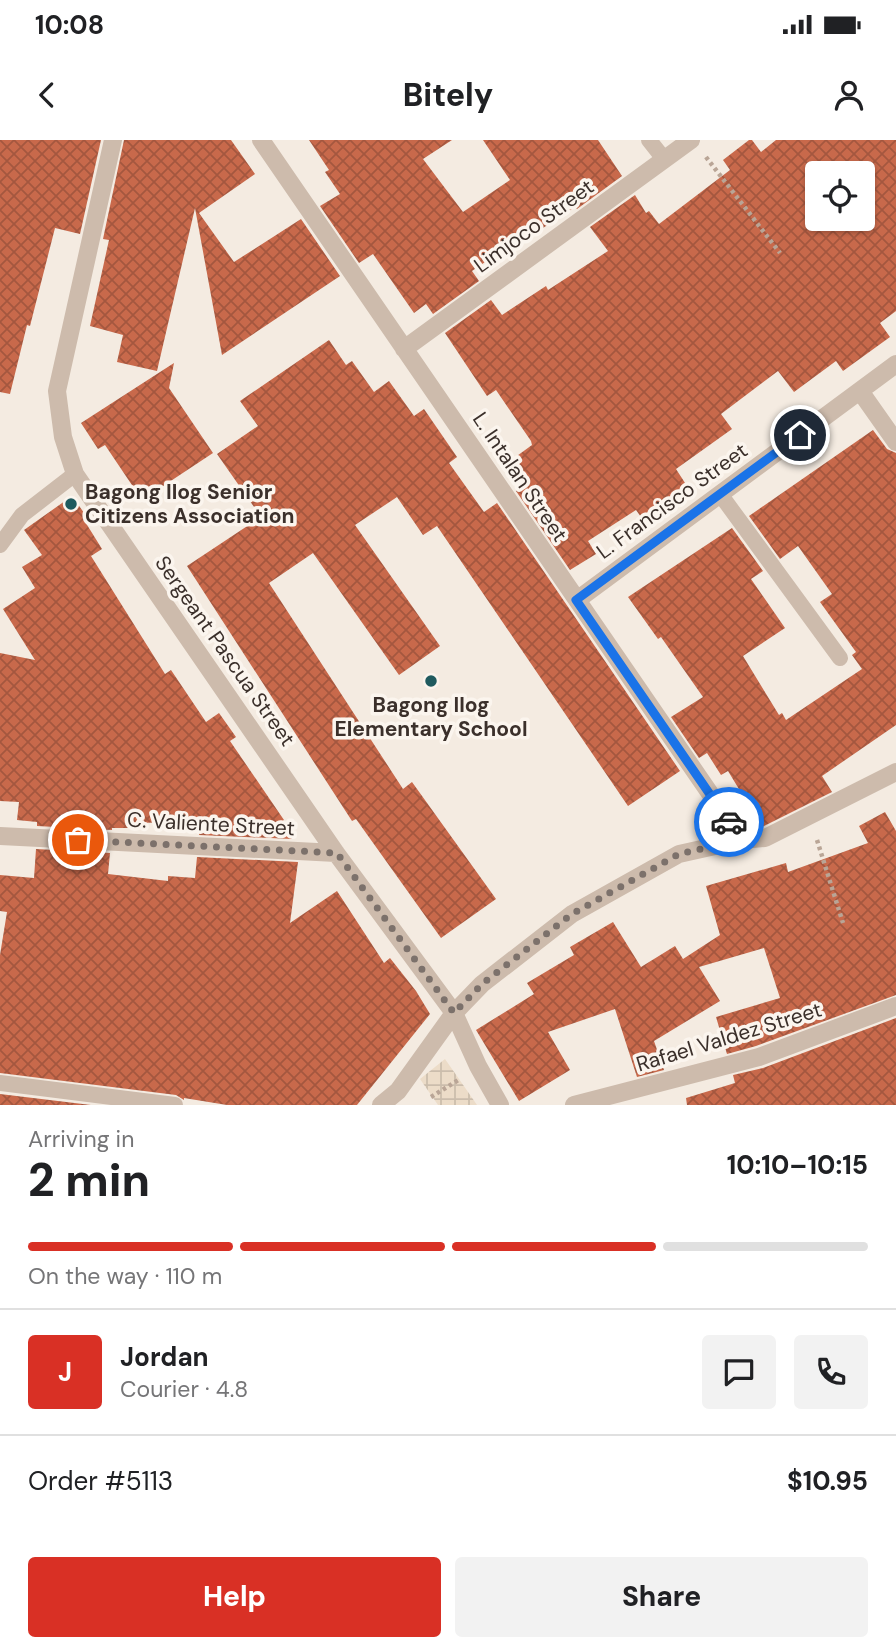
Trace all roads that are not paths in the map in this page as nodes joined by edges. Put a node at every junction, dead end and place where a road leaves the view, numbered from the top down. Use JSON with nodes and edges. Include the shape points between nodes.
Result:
{"nodes":[{"id":1,"x":113,"y":140,"type":"edge"},
{"id":2,"x":261,"y":140,"type":"edge"},
{"id":3,"x":649,"y":140,"type":"edge"},
{"id":4,"x":691,"y":140,"type":"edge"},
{"id":5,"x":664,"y":159,"type":"junction"},
{"id":6,"x":404,"y":349,"type":"junction"},
{"id":7,"x":896,"y":364,"type":"edge"},
{"id":8,"x":860,"y":391,"type":"junction"},
{"id":9,"x":896,"y":442,"type":"edge"},
{"id":10,"x":75,"y":474,"type":"junction"},
{"id":11,"x":720,"y":494,"type":"junction"},
{"id":12,"x":0,"y":545,"type":"edge"},
{"id":13,"x":576,"y":600,"type":"junction"},
{"id":14,"x":840,"y":658,"type":"dead end"},
{"id":15,"x":896,"y":772,"type":"edge"},
{"id":16,"x":0,"y":836,"type":"edge"},
{"id":17,"x":742,"y":840,"type":"junction"},
{"id":18,"x":337,"y":853,"type":"junction"},
{"id":19,"x":896,"y":1006,"type":"edge"},
{"id":20,"x":454,"y":1013,"type":"junction"},
{"id":21,"x":0,"y":1083,"type":"edge"},
{"id":22,"x":175,"y":1105,"type":"edge"},
{"id":23,"x":381,"y":1105,"type":"edge"},
{"id":24,"x":500,"y":1105,"type":"edge"},
{"id":25,"x":574,"y":1105,"type":"edge"}],
"edges":[{"from":1,"to":10,"type":"street","name":"Sergeant Pascua Street","via":[[57,391],[63,437]]},
{"from":2,"to":6,"type":"street","name":"L. Intalan Street"},
{"from":3,"to":5,"type":"lane"},
{"from":4,"to":5,"type":"street","name":"Limjoco Street"},
{"from":5,"to":6,"type":"street","name":"Limjoco Street"},
{"from":6,"to":13,"type":"street","name":"L. Intalan Street"},
{"from":7,"to":8,"type":"street","name":"L. Francisco Street"},
{"from":8,"to":9,"type":"street"},
{"from":8,"to":11,"type":"street","name":"L. Francisco Street"},
{"from":10,"to":12,"type":"lane","via":[[22,515]]},
{"from":10,"to":18,"type":"street","name":"Sergeant Pascua Street"},
{"from":11,"to":13,"type":"street","name":"L. Francisco Street"},
{"from":11,"to":14,"type":"lane"},
{"from":13,"to":17,"type":"street","name":"L. Intalan Street"},
{"from":15,"to":17,"type":"street","via":[[765,838]]},
{"from":16,"to":18,"type":"street","name":"C. Valiente Street"},
{"from":17,"to":20,"type":"street","via":[[679,854],[572,914],[482,984]]},
{"from":18,"to":20,"type":"street","name":"Sergeant Pascua Street"},
{"from":19,"to":25,"type":"street","name":"Rafael Valdez Street","via":[[759,1057]]},
{"from":20,"to":23,"type":"street","via":[[398,1091]]},
{"from":20,"to":24,"type":"street","name":"Sergeant Pascua Street"},
{"from":21,"to":22,"type":"lane"}]}
